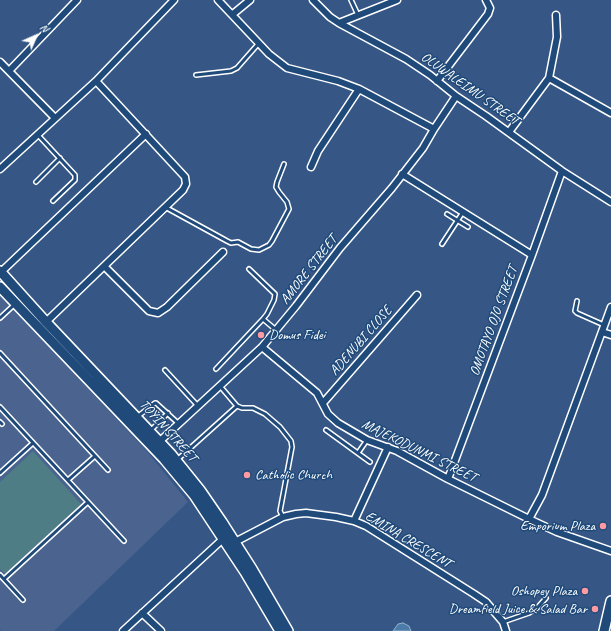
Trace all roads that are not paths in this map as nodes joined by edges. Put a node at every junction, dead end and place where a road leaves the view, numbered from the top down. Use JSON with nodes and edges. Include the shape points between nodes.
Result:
{"nodes":[{"id":1,"x":77,"y":0,"type":"edge"},
{"id":2,"x":174,"y":0,"type":"edge"},
{"id":3,"x":218,"y":0,"type":"edge"},
{"id":4,"x":250,"y":0,"type":"edge"},
{"id":5,"x":313,"y":0,"type":"edge"},
{"id":6,"x":351,"y":0,"type":"edge"},
{"id":7,"x":397,"y":0,"type":"edge"},
{"id":8,"x":486,"y":0,"type":"edge"},
{"id":9,"x":233,"y":14,"type":"junction"},
{"id":10,"x":358,"y":15,"type":"junction"},
{"id":11,"x":556,"y":15,"type":"dead end"},
{"id":12,"x":339,"y":23,"type":"junction"},
{"id":13,"x":259,"y":43,"type":"junction"},
{"id":14,"x":0,"y":62,"type":"edge"},
{"id":15,"x":8,"y":71,"type":"junction"},
{"id":16,"x":196,"y":75,"type":"dead end"},
{"id":17,"x":549,"y":78,"type":"junction"},
{"id":18,"x":96,"y":81,"type":"junction"},
{"id":19,"x":437,"y":81,"type":"junction"},
{"id":20,"x":359,"y":89,"type":"junction"},
{"id":21,"x":456,"y":96,"type":"junction"},
{"id":22,"x":610,"y":111,"type":"edge"},
{"id":23,"x":55,"y":118,"type":"junction"},
{"id":24,"x":434,"y":129,"type":"junction"},
{"id":25,"x":509,"y":132,"type":"junction"},
{"id":26,"x":146,"y":134,"type":"junction"},
{"id":27,"x":38,"y":135,"type":"junction"},
{"id":28,"x":60,"y":158,"type":"junction"},
{"id":29,"x":284,"y":164,"type":"dead end"},
{"id":30,"x":311,"y":167,"type":"dead end"},
{"id":31,"x":0,"y":169,"type":"edge"},
{"id":32,"x":562,"y":171,"type":"junction"},
{"id":33,"x":402,"y":174,"type":"junction"},
{"id":34,"x":36,"y":182,"type":"dead end"},
{"id":35,"x":53,"y":201,"type":"dead end"},
{"id":36,"x":611,"y":202,"type":"edge"},
{"id":37,"x":165,"y":208,"type":"junction"},
{"id":38,"x":463,"y":212,"type":"junction"},
{"id":39,"x":447,"y":214,"type":"dead end"},
{"id":40,"x":458,"y":220,"type":"junction"},
{"id":41,"x":468,"y":227,"type":"dead end"},
{"id":42,"x":442,"y":244,"type":"dead end"},
{"id":43,"x":223,"y":252,"type":"dead end"},
{"id":44,"x":532,"y":255,"type":"junction"},
{"id":45,"x":105,"y":267,"type":"junction"},
{"id":46,"x":249,"y":269,"type":"dead end"},
{"id":47,"x":1,"y":272,"type":"edge"},
{"id":48,"x":0,"y":286,"type":"edge"},
{"id":49,"x":417,"y":295,"type":"dead end"},
{"id":50,"x":577,"y":301,"type":"dead end"},
{"id":51,"x":15,"y":303,"type":"junction"},
{"id":52,"x":611,"y":307,"type":"edge"},
{"id":53,"x":0,"y":318,"type":"edge"},
{"id":54,"x":263,"y":319,"type":"junction"},
{"id":55,"x":46,"y":322,"type":"junction"},
{"id":56,"x":603,"y":329,"type":"junction"},
{"id":57,"x":276,"y":330,"type":"junction"},
{"id":58,"x":611,"y":335,"type":"edge"},
{"id":59,"x":262,"y":347,"type":"junction"},
{"id":60,"x":0,"y":353,"type":"edge"},
{"id":61,"x":216,"y":369,"type":"dead end"},
{"id":62,"x":165,"y":370,"type":"dead end"},
{"id":63,"x":220,"y":386,"type":"junction"},
{"id":64,"x":323,"y":403,"type":"junction"},
{"id":65,"x":198,"y":406,"type":"junction"},
{"id":66,"x":237,"y":406,"type":"junction"},
{"id":67,"x":0,"y":407,"type":"edge"},
{"id":68,"x":150,"y":407,"type":"junction"},
{"id":69,"x":168,"y":414,"type":"junction"},
{"id":70,"x":137,"y":417,"type":"junction"},
{"id":71,"x":162,"y":419,"type":"junction"},
{"id":72,"x":179,"y":424,"type":"junction"},
{"id":73,"x":326,"y":430,"type":"dead end"},
{"id":74,"x":150,"y":431,"type":"junction"},
{"id":75,"x":367,"y":440,"type":"junction"},
{"id":76,"x":160,"y":441,"type":"junction"},
{"id":77,"x":33,"y":443,"type":"junction"},
{"id":78,"x":388,"y":447,"type":"junction"},
{"id":79,"x":358,"y":453,"type":"junction"},
{"id":80,"x":95,"y":456,"type":"junction"},
{"id":81,"x":177,"y":461,"type":"junction"},
{"id":82,"x":370,"y":462,"type":"dead end"},
{"id":83,"x":108,"y":470,"type":"dead end"},
{"id":84,"x":0,"y":473,"type":"edge"},
{"id":85,"x":448,"y":479,"type":"junction"},
{"id":86,"x":68,"y":480,"type":"junction"},
{"id":87,"x":88,"y":502,"type":"junction"},
{"id":88,"x":283,"y":517,"type":"junction"},
{"id":89,"x":529,"y":520,"type":"junction"},
{"id":90,"x":354,"y":521,"type":"junction"},
{"id":91,"x":224,"y":538,"type":"junction"},
{"id":92,"x":124,"y":541,"type":"dead end"},
{"id":93,"x":235,"y":542,"type":"junction"},
{"id":94,"x":611,"y":551,"type":"edge"},
{"id":95,"x":0,"y":575,"type":"edge"},
{"id":96,"x":4,"y":579,"type":"junction"},
{"id":97,"x":546,"y":598,"type":"dead end"},
{"id":98,"x":23,"y":600,"type":"dead end"},
{"id":99,"x":611,"y":601,"type":"edge"},
{"id":100,"x":142,"y":613,"type":"junction"},
{"id":101,"x":503,"y":622,"type":"junction"},
{"id":102,"x":123,"y":631,"type":"edge"},
{"id":103,"x":161,"y":631,"type":"edge"},
{"id":104,"x":280,"y":631,"type":"edge"},
{"id":105,"x":288,"y":631,"type":"edge"},
{"id":106,"x":506,"y":631,"type":"edge"},
{"id":107,"x":604,"y":631,"type":"edge"}],
"edges":[{"from":1,"to":15,"type":"street"},
{"from":2,"to":18,"type":"street"},
{"from":3,"to":9,"type":"street"},
{"from":4,"to":9,"type":"street"},
{"from":5,"to":12,"type":"street","name":"OLUWALEIMU STREET"},
{"from":6,"to":10,"type":"lane"},
{"from":7,"to":10,"type":"street"},
{"from":8,"to":19,"type":"street","via":[[490,8],[488,14]]},
{"from":9,"to":13,"type":"street"},
{"from":10,"to":12,"type":"street"},
{"from":11,"to":17,"type":"street","via":[[557,37]]},
{"from":12,"to":19,"type":"street","name":"OLUWALEIMU STREET","via":[[406,59]]},
{"from":13,"to":16,"type":"lane","via":[[237,68]]},
{"from":13,"to":20,"type":"street","via":[[287,68]]},
{"from":14,"to":15,"type":"street"},
{"from":15,"to":23,"type":"street"},
{"from":17,"to":22,"type":"street"},
{"from":17,"to":25,"type":"street"},
{"from":18,"to":23,"type":"street"},
{"from":18,"to":26,"type":"street"},
{"from":19,"to":21,"type":"street","name":"OLUWALEIMU STREET"},
{"from":20,"to":24,"type":"street"},
{"from":20,"to":30,"type":"street","via":[[318,151]]},
{"from":21,"to":24,"type":"street","name":"AMORE STREET"},
{"from":21,"to":25,"type":"street","name":"OLUWALEIMU STREET"},
{"from":23,"to":27,"type":"street"},
{"from":24,"to":33,"type":"street","name":"AMORE STREET","via":[[423,148]]},
{"from":25,"to":32,"type":"street","name":"OLUWALEIMU STREET"},
{"from":26,"to":37,"type":"street","via":[[185,176],[186,184],[183,190]]},
{"from":26,"to":47,"type":"street"},
{"from":27,"to":28,"type":"lane"},
{"from":27,"to":31,"type":"street"},
{"from":28,"to":34,"type":"lane"},
{"from":28,"to":35,"type":"lane","via":[[75,175],[75,180]]},
{"from":29,"to":37,"type":"lane","via":[[276,187],[288,202],[289,209],[272,241],[259,250],[238,242],[231,243]]},
{"from":32,"to":36,"type":"street","name":"OLUWALEIMU STREET"},
{"from":32,"to":44,"type":"street","name":"OMOTAYO OJO STREET"},
{"from":33,"to":38,"type":"street"},
{"from":33,"to":57,"type":"street","name":"AMORE STREET"},
{"from":37,"to":45,"type":"street"},
{"from":38,"to":40,"type":"lane"},
{"from":38,"to":44,"type":"street"},
{"from":39,"to":40,"type":"lane"},
{"from":40,"to":41,"type":"lane"},
{"from":40,"to":42,"type":"lane"},
{"from":43,"to":45,"type":"street","via":[[158,313],[149,311]]},
{"from":44,"to":85,"type":"street","name":"OMOTAYO OJO STREET"},
{"from":45,"to":55,"type":"street"},
{"from":46,"to":54,"type":"lane","via":[[275,294],[268,314]]},
{"from":47,"to":55,"type":"street","name":"TOYIN STREET"},
{"from":48,"to":51,"type":"street","name":"TOYIN STREET"},
{"from":49,"to":64,"type":"street","name":"ADENUBI CLOSE"},
{"from":50,"to":56,"type":"lane","via":[[576,313]]},
{"from":51,"to":53,"type":"lane"},
{"from":51,"to":91,"type":"street","name":"TOYIN STREET","via":[[164,459],[194,495]]},
{"from":52,"to":56,"type":"street"},
{"from":54,"to":57,"type":"lane"},
{"from":54,"to":61,"type":"lane"},
{"from":55,"to":70,"type":"street","name":"TOYIN STREET"},
{"from":56,"to":58,"type":"street"},
{"from":56,"to":89,"type":"street","via":[[542,494]]},
{"from":57,"to":59,"type":"street","name":"AMORE STREET"},
{"from":59,"to":63,"type":"street","name":"AMORE STREET"},
{"from":59,"to":64,"type":"street","name":"MAJEKODUNMI STREET","via":[[313,389]]},
{"from":60,"to":80,"type":"lane"},
{"from":62,"to":65,"type":"lane"},
{"from":63,"to":65,"type":"street","name":"AMORE STREET"},
{"from":63,"to":66,"type":"lane"},
{"from":64,"to":75,"type":"street","name":"MAJEKODUNMI STREET","via":[[328,414],[338,423]]},
{"from":65,"to":72,"type":"street","name":"AMORE STREET"},
{"from":66,"to":81,"type":"lane"},
{"from":66,"to":88,"type":"lane","via":[[252,408],[265,414],[291,440],[292,447],[280,511]]},
{"from":67,"to":77,"type":"lane"},
{"from":68,"to":69,"type":"lane","via":[[156,403]]},
{"from":68,"to":70,"type":"lane"},
{"from":68,"to":71,"type":"lane"},
{"from":69,"to":71,"type":"lane"},
{"from":69,"to":72,"type":"lane"},
{"from":70,"to":74,"type":"street","name":"TOYIN STREET"},
{"from":71,"to":74,"type":"lane"},
{"from":72,"to":76,"type":"street","name":"AMORE STREET"},
{"from":73,"to":79,"type":"lane"},
{"from":74,"to":76,"type":"street","name":"TOYIN STREET"},
{"from":75,"to":78,"type":"street","name":"MAJEKODUNMI STREET"},
{"from":75,"to":79,"type":"lane"},
{"from":76,"to":81,"type":"street","name":"TOYIN STREET"},
{"from":77,"to":84,"type":"lane"},
{"from":77,"to":86,"type":"lane"},
{"from":78,"to":85,"type":"street","name":"MAJEKODUNMI STREET"},
{"from":78,"to":90,"type":"street"},
{"from":79,"to":82,"type":"lane"},
{"from":80,"to":83,"type":"lane"},
{"from":80,"to":86,"type":"lane"},
{"from":81,"to":93,"type":"street","name":"TOYIN STREET"},
{"from":85,"to":89,"type":"street","name":"MAJEKODUNMI STREET"},
{"from":86,"to":87,"type":"lane"},
{"from":87,"to":92,"type":"lane"},
{"from":87,"to":96,"type":"lane"},
{"from":88,"to":90,"type":"street","name":"EMINA CRESCENT","via":[[306,513]]},
{"from":88,"to":93,"type":"street","name":"EMINA CRESCENT"},
{"from":89,"to":94,"type":"street","name":"MAJEKODUNMI STREET"},
{"from":90,"to":101,"type":"street","name":"EMINA CRESCENT","via":[[366,526],[486,602]]},
{"from":91,"to":100,"type":"street"},
{"from":91,"to":104,"type":"street","name":"TOYIN STREET"},
{"from":93,"to":105,"type":"street","name":"TOYIN STREET"},
{"from":95,"to":96,"type":"lane"},
{"from":96,"to":98,"type":"lane"},
{"from":97,"to":101,"type":"lane","via":[[528,613]]},
{"from":99,"to":107,"type":"street"},
{"from":100,"to":102,"type":"street"},
{"from":100,"to":103,"type":"street"},
{"from":101,"to":106,"type":"street","name":"EMINA CRESCENT"}]}
